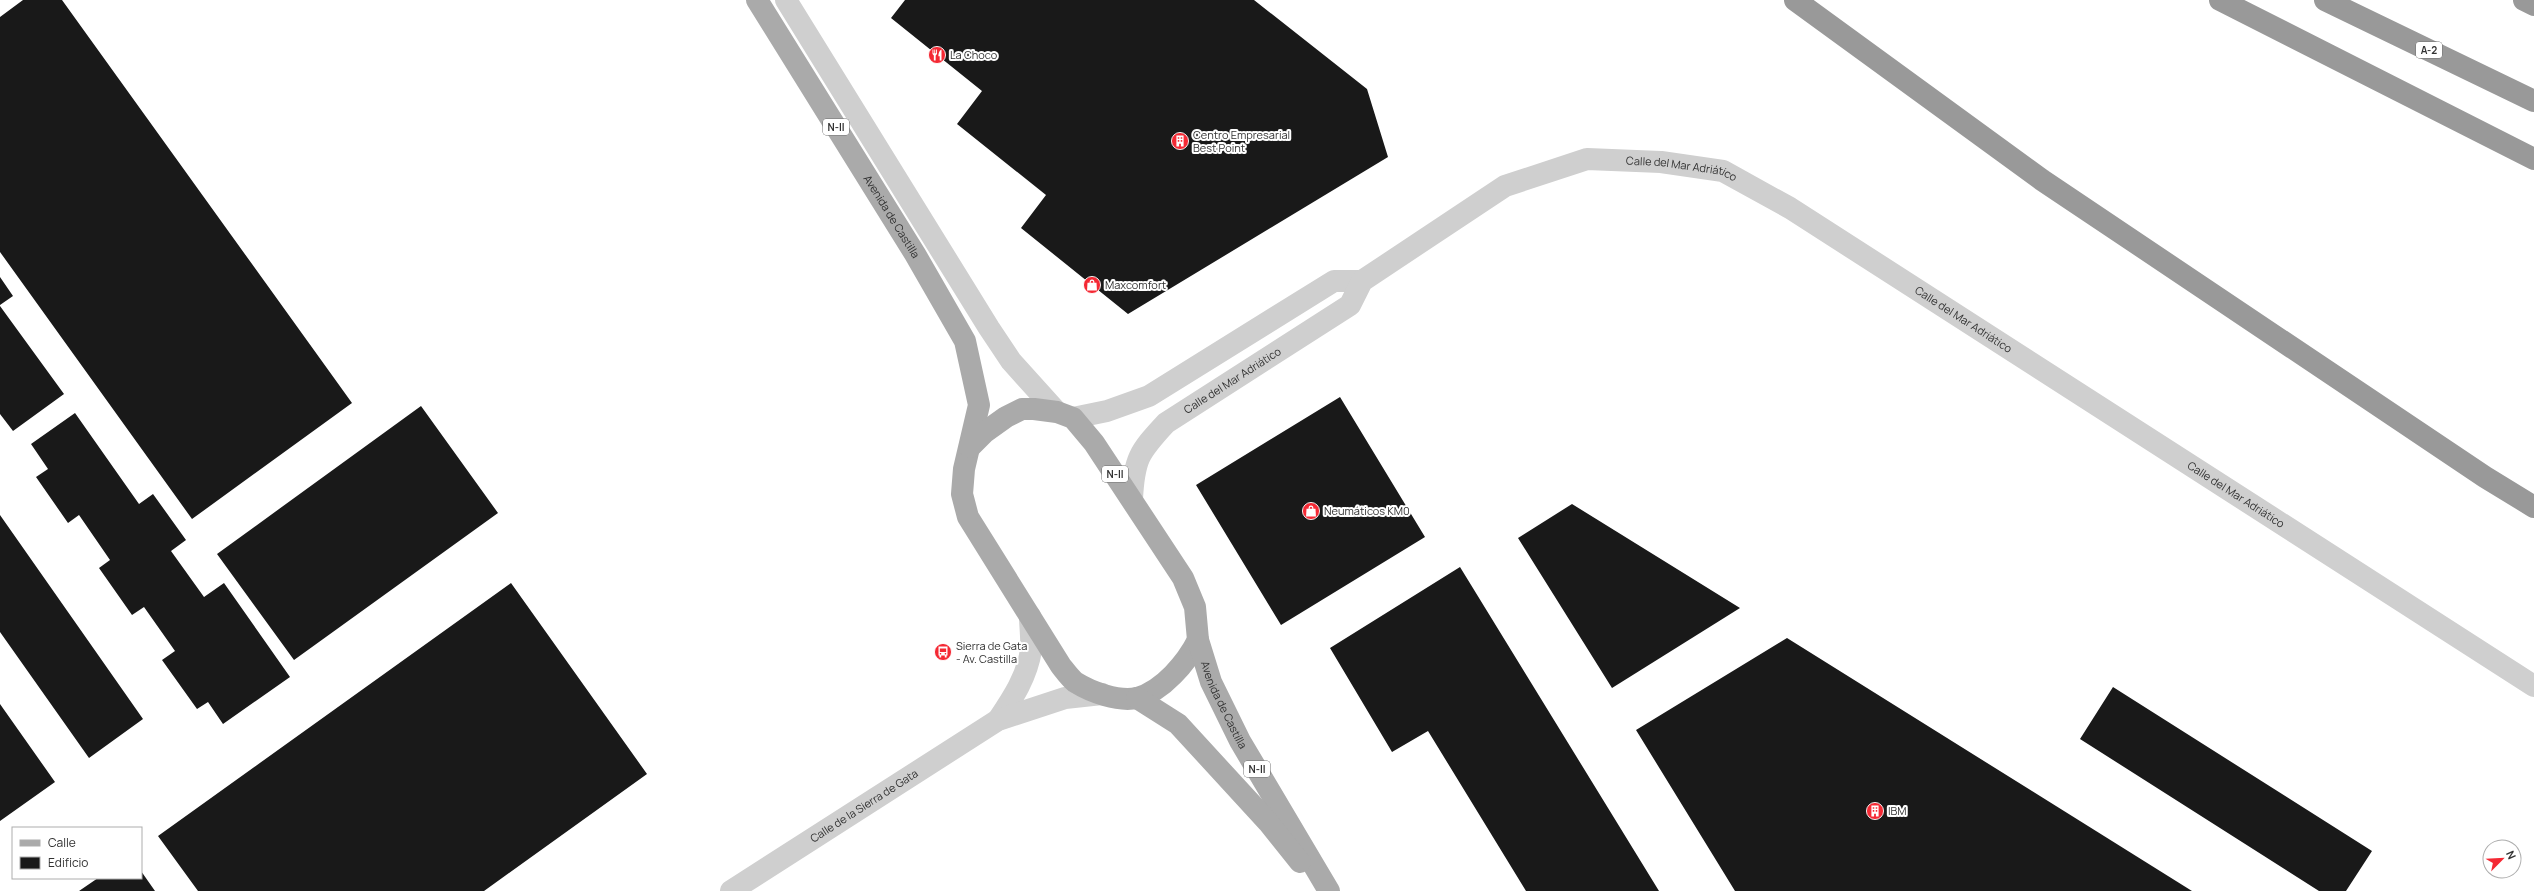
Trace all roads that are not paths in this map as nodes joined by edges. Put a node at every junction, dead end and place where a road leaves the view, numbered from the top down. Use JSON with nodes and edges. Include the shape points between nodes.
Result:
{"nodes":[{"id":1,"x":757,"y":0,"type":"edge"},
{"id":2,"x":786,"y":0,"type":"edge"},
{"id":3,"x":1794,"y":0,"type":"edge"},
{"id":4,"x":2220,"y":0,"type":"edge"},
{"id":5,"x":2325,"y":0,"type":"edge"},
{"id":6,"x":2524,"y":0,"type":"edge"},
{"id":7,"x":2534,"y":5,"type":"edge"},
{"id":8,"x":2534,"y":101,"type":"edge"},
{"id":9,"x":2534,"y":159,"type":"edge"},
{"id":10,"x":1362,"y":281,"type":"junction"},
{"id":11,"x":1065,"y":415,"type":"junction"},
{"id":12,"x":969,"y":448,"type":"junction"},
{"id":13,"x":1132,"y":499,"type":"junction"},
{"id":14,"x":2534,"y":507,"type":"edge"},
{"id":15,"x":1030,"y":616,"type":"junction"},
{"id":16,"x":1198,"y":640,"type":"junction"},
{"id":17,"x":2534,"y":686,"type":"edge"},
{"id":18,"x":1102,"y":694,"type":"junction"},
{"id":19,"x":1137,"y":698,"type":"junction"},
{"id":20,"x":998,"y":720,"type":"junction"},
{"id":21,"x":731,"y":891,"type":"edge"},
{"id":22,"x":1325,"y":891,"type":"edge"},
{"id":23,"x":1329,"y":891,"type":"edge"}],
"edges":[{"from":1,"to":12,"type":"main road","name":"Avenida de Castilla","number":"N-II","via":[[915,254],[965,341],[979,405]]},
{"from":2,"to":11,"type":"street","number":"N-II","via":[[1011,361]]},
{"from":3,"to":14,"type":"highway","via":[[2042,180],[2485,477]]},
{"from":4,"to":9,"type":"highway"},
{"from":5,"to":8,"type":"highway","number":"A-2"},
{"from":6,"to":7,"type":"highway"},
{"from":10,"to":11,"type":"street","via":[[1334,281],[1150,396],[1107,411]]},
{"from":10,"to":13,"type":"street","name":"Calle del Mar Adriático","via":[[1350,305],[1166,423],[1141,450],[1133,470]]},
{"from":10,"to":17,"type":"street","name":"Calle del Mar Adriático","via":[[1505,186],[1587,159],[1661,162],[1724,171],[1790,208]]},
{"from":11,"to":12,"type":"main road","via":[[1022,409],[1006,416]]},
{"from":11,"to":13,"type":"main road","number":"N-II","via":[[1094,443]]},
{"from":12,"to":15,"type":"main road","number":"N-II","via":[[962,494],[968,517]]},
{"from":13,"to":16,"type":"main road","number":"N-II","via":[[1183,578],[1195,607]]},
{"from":15,"to":18,"type":"main road","number":"N-II","via":[[1061,666],[1074,681]]},
{"from":15,"to":20,"type":"street","name":"Calle de la Sierra de Gata","via":[[1031,650],[1019,687]]},
{"from":16,"to":19,"type":"main road","via":[[1188,660],[1162,684]]},
{"from":16,"to":23,"type":"main road","name":"Avenida de Castilla","number":"N-II","via":[[1211,682],[1240,741]]},
{"from":18,"to":19,"type":"main road","number":"N-II"},
{"from":18,"to":20,"type":"street","name":"Calle de la Sierra de Gata","via":[[1064,698]]},
{"from":19,"to":22,"type":"main road","number":"N-II","via":[[1178,724],[1268,822]]},
{"from":20,"to":21,"type":"street","name":"Calle de la Sierra de Gata"}]}
